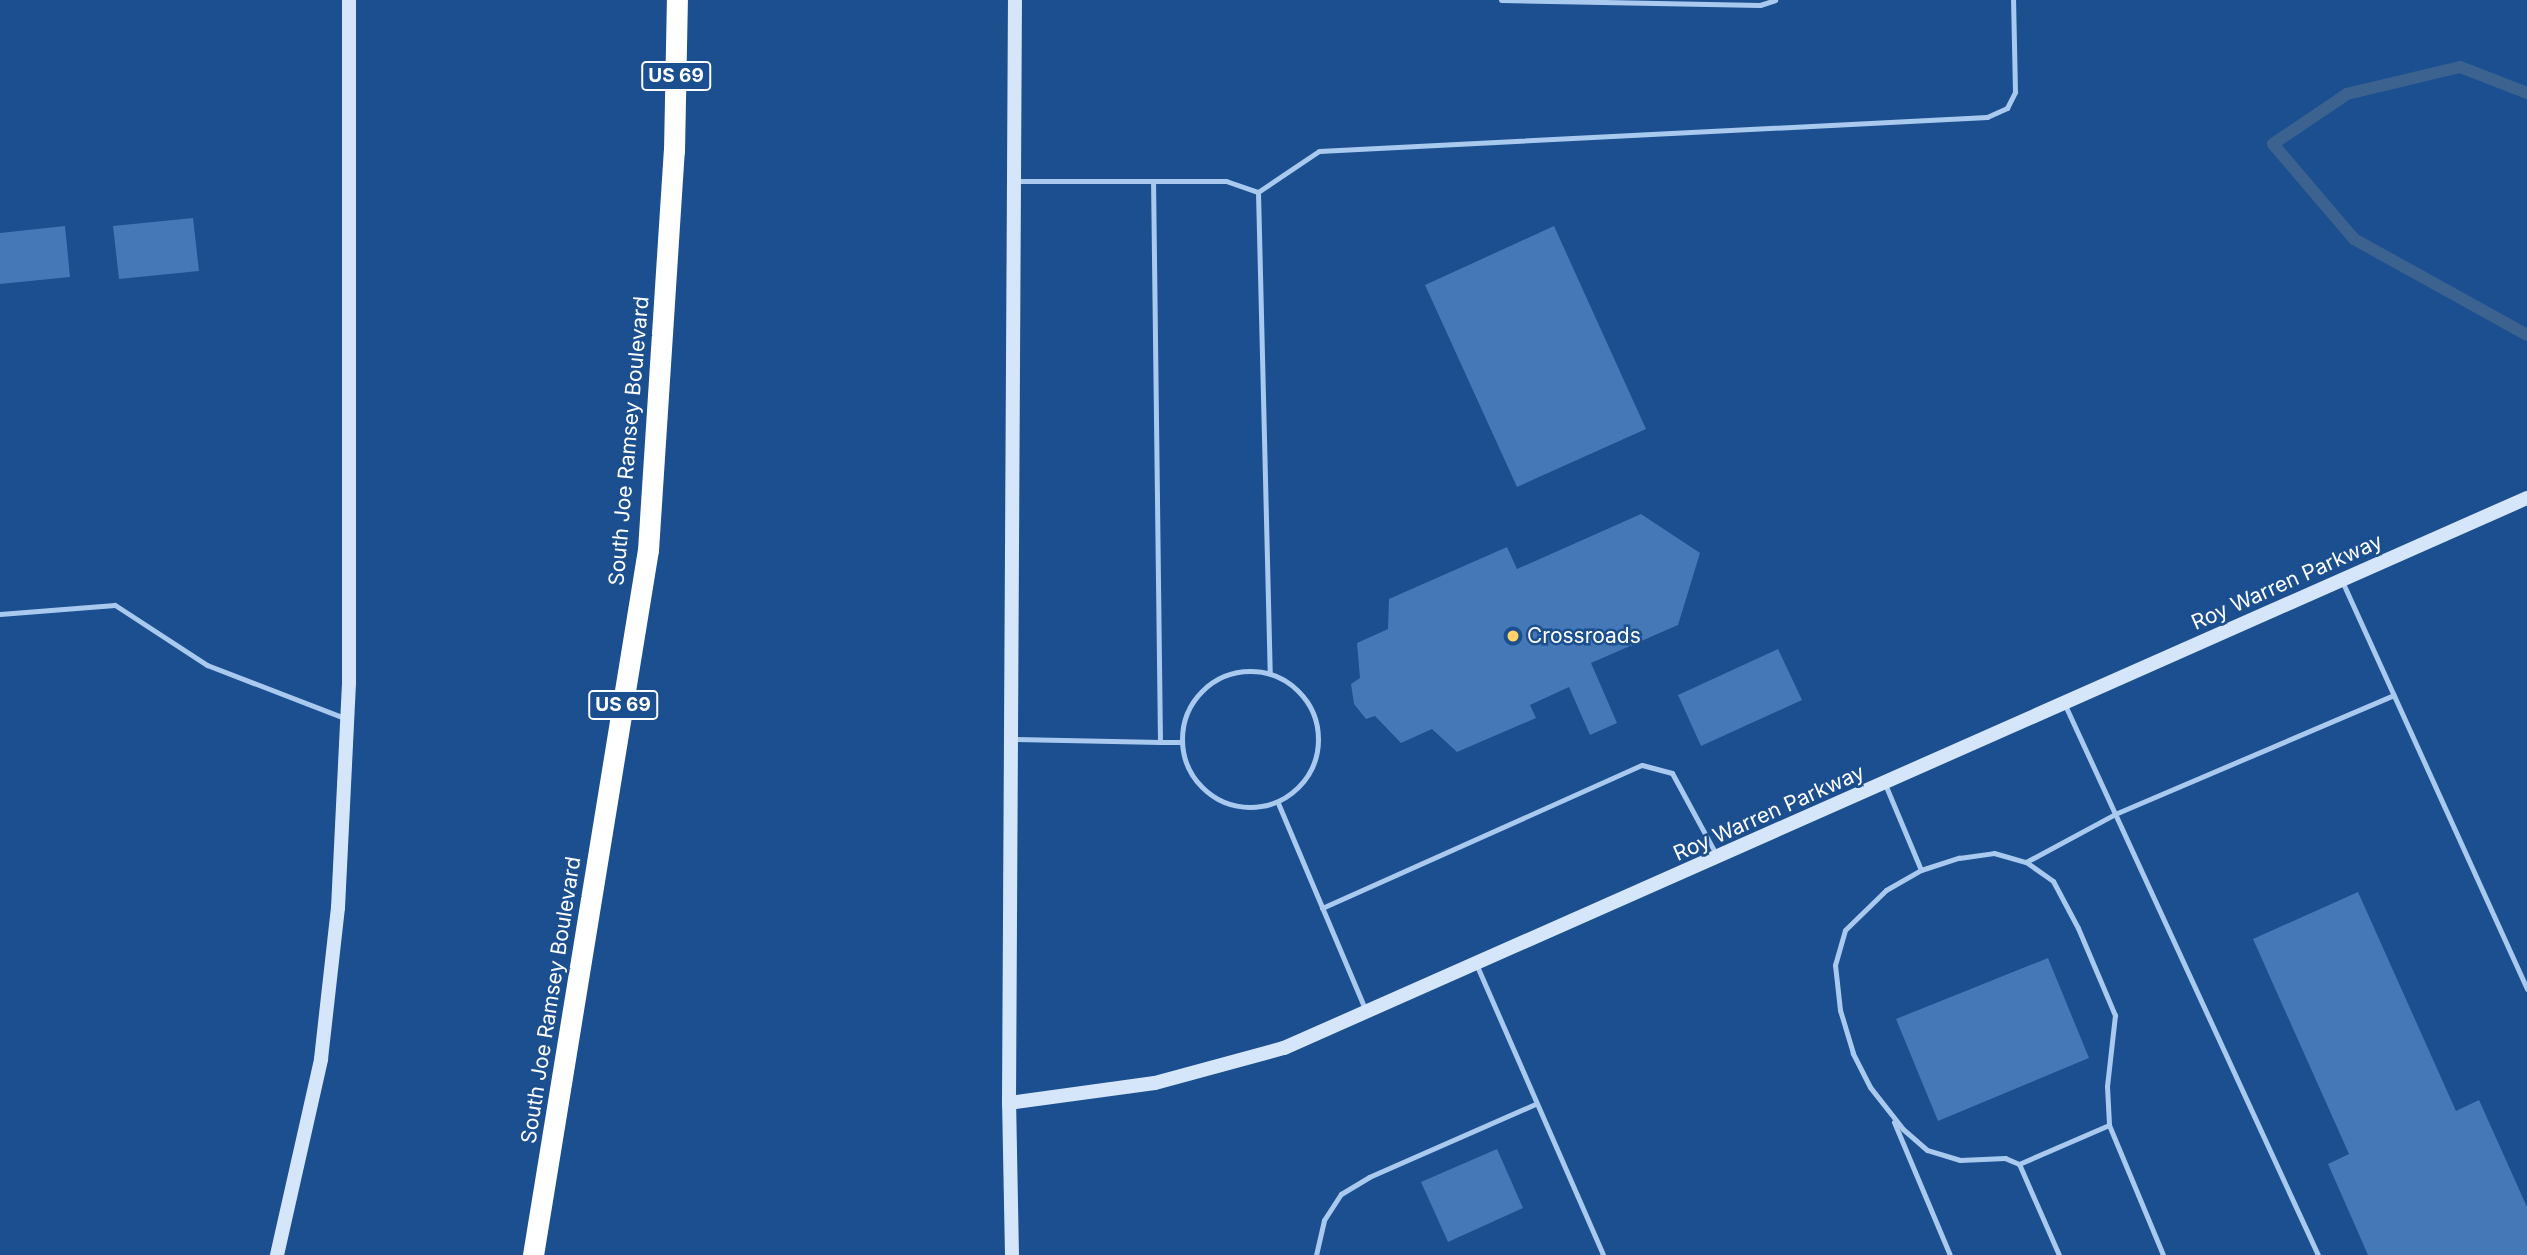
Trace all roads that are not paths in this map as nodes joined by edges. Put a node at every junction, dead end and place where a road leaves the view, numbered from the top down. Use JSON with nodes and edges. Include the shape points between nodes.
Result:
{"nodes":[{"id":1,"x":349,"y":0,"type":"edge"},
{"id":2,"x":677,"y":0,"type":"edge"},
{"id":3,"x":1016,"y":0,"type":"edge"},
{"id":4,"x":1502,"y":0,"type":"edge"},
{"id":5,"x":1775,"y":0,"type":"edge"},
{"id":6,"x":2013,"y":0,"type":"edge"},
{"id":7,"x":1015,"y":181,"type":"junction"},
{"id":8,"x":1153,"y":181,"type":"junction"},
{"id":9,"x":1258,"y":192,"type":"junction"},
{"id":10,"x":2527,"y":498,"type":"edge"},
{"id":11,"x":2342,"y":581,"type":"junction"},
{"id":12,"x":0,"y":614,"type":"edge"},
{"id":13,"x":1270,"y":673,"type":"junction"},
{"id":14,"x":2393,"y":695,"type":"junction"},
{"id":15,"x":2064,"y":704,"type":"junction"},
{"id":16,"x":347,"y":719,"type":"junction"},
{"id":17,"x":1011,"y":739,"type":"junction"},
{"id":18,"x":1160,"y":742,"type":"junction"},
{"id":19,"x":1181,"y":742,"type":"junction"},
{"id":20,"x":1885,"y":784,"type":"junction"},
{"id":21,"x":1278,"y":803,"type":"junction"},
{"id":22,"x":2115,"y":814,"type":"junction"},
{"id":23,"x":1718,"y":859,"type":"junction"},
{"id":24,"x":2026,"y":862,"type":"junction"},
{"id":25,"x":1922,"y":870,"type":"junction"},
{"id":26,"x":1322,"y":908,"type":"junction"},
{"id":27,"x":1477,"y":966,"type":"junction"},
{"id":28,"x":2527,"y":989,"type":"edge"},
{"id":29,"x":1367,"y":1013,"type":"junction"},
{"id":30,"x":1009,"y":1102,"type":"junction"},
{"id":31,"x":1535,"y":1104,"type":"junction"},
{"id":32,"x":1891,"y":1114,"type":"junction"},
{"id":33,"x":2109,"y":1125,"type":"junction"},
{"id":34,"x":2019,"y":1164,"type":"junction"},
{"id":35,"x":277,"y":1255,"type":"edge"},
{"id":36,"x":533,"y":1255,"type":"edge"},
{"id":37,"x":1012,"y":1255,"type":"edge"},
{"id":38,"x":1316,"y":1255,"type":"edge"},
{"id":39,"x":1603,"y":1255,"type":"edge"},
{"id":40,"x":1950,"y":1255,"type":"edge"},
{"id":41,"x":2059,"y":1255,"type":"edge"},
{"id":42,"x":2163,"y":1255,"type":"edge"},
{"id":43,"x":2318,"y":1255,"type":"edge"}],
"edges":[{"from":1,"to":16,"type":"street"},
{"from":2,"to":36,"type":"highway","name":"South Joe Ramsey Boulevard","number":"US 69","via":[[674,151],[649,550]]},
{"from":3,"to":7,"type":"street"},
{"from":4,"to":5,"type":"lane","via":[[1760,5]]},
{"from":6,"to":9,"type":"lane","via":[[2015,92],[2007,108],[1987,117],[1319,150]]},
{"from":7,"to":8,"type":"lane"},
{"from":7,"to":17,"type":"street"},
{"from":8,"to":9,"type":"lane","via":[[1226,181]]},
{"from":8,"to":18,"type":"lane"},
{"from":9,"to":13,"type":"lane"},
{"from":10,"to":11,"type":"street","name":"Roy Warren Parkway"},
{"from":11,"to":14,"type":"lane"},
{"from":11,"to":15,"type":"street","name":"Roy Warren Parkway"},
{"from":12,"to":16,"type":"lane","via":[[115,606],[207,665]]},
{"from":13,"to":19,"type":"lane","via":[[1233,673],[1201,691],[1183,724]]},
{"from":13,"to":21,"type":"lane","via":[[1301,693],[1312,708],[1318,735],[1315,762],[1306,779]]},
{"from":14,"to":22,"type":"lane"},
{"from":14,"to":28,"type":"lane"},
{"from":15,"to":20,"type":"street","name":"Roy Warren Parkway"},
{"from":15,"to":22,"type":"lane"},
{"from":16,"to":35,"type":"street","via":[[338,908],[321,1059]]},
{"from":17,"to":18,"type":"lane"},
{"from":17,"to":30,"type":"street"},
{"from":18,"to":19,"type":"lane"},
{"from":19,"to":21,"type":"lane","via":[[1193,778],[1214,797],[1241,807]]},
{"from":20,"to":23,"type":"street","name":"Roy Warren Parkway"},
{"from":20,"to":25,"type":"lane"},
{"from":21,"to":26,"type":"lane"},
{"from":22,"to":24,"type":"lane"},
{"from":22,"to":43,"type":"lane"},
{"from":23,"to":26,"type":"lane","via":[[1672,773],[1642,765]]},
{"from":23,"to":27,"type":"street","name":"Roy Warren Parkway"},
{"from":24,"to":25,"type":"lane","via":[[1994,853]]},
{"from":24,"to":33,"type":"lane","via":[[2053,881],[2115,1015],[2107,1086]]},
{"from":25,"to":32,"type":"lane","via":[[1886,890],[1844,930],[1835,965],[1840,1010],[1853,1053]]},
{"from":26,"to":29,"type":"lane"},
{"from":27,"to":29,"type":"street","name":"Roy Warren Parkway"},
{"from":27,"to":31,"type":"lane"},
{"from":29,"to":30,"type":"street","name":"Roy Warren Parkway","via":[[1218,1069],[1155,1083]]},
{"from":30,"to":37,"type":"street"},
{"from":31,"to":38,"type":"lane","via":[[1369,1177],[1341,1194],[1324,1220]]},
{"from":31,"to":39,"type":"lane"},
{"from":32,"to":34,"type":"lane","via":[[1927,1150],[1960,1160],[2005,1158]]},
{"from":32,"to":40,"type":"lane"},
{"from":33,"to":34,"type":"lane"},
{"from":33,"to":42,"type":"lane"},
{"from":34,"to":41,"type":"lane"}]}
